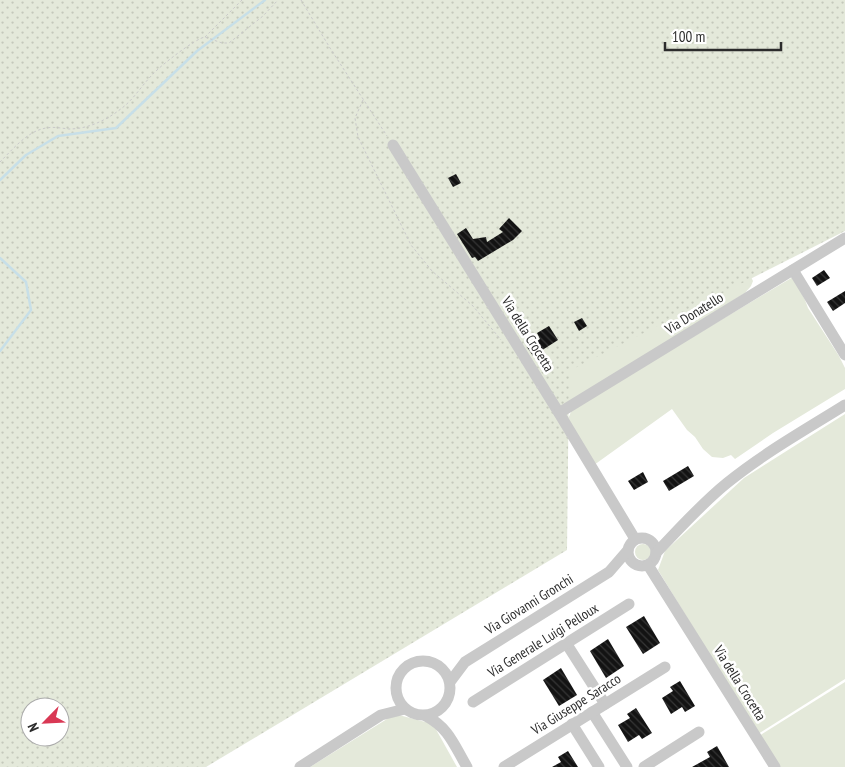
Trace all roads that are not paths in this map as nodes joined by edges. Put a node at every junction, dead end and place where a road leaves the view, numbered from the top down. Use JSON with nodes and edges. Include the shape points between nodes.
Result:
{"nodes":[{"id":1,"x":393,"y":145,"type":"road end"},
{"id":2,"x":845,"y":238,"type":"edge"},
{"id":3,"x":793,"y":270,"type":"junction"},
{"id":4,"x":845,"y":355,"type":"edge"},
{"id":5,"x":845,"y":405,"type":"edge"},
{"id":6,"x":559,"y":414,"type":"junction"},
{"id":7,"x":678,"y":529,"type":"junction"},
{"id":8,"x":635,"y":540,"type":"junction"},
{"id":9,"x":650,"y":540,"type":"junction"},
{"id":10,"x":628,"y":550,"type":"junction"},
{"id":11,"x":656,"y":553,"type":"junction"},
{"id":12,"x":643,"y":565,"type":"junction"},
{"id":13,"x":610,"y":572,"type":"junction"},
{"id":14,"x":629,"y":604,"type":"dead end"},
{"id":15,"x":566,"y":643,"type":"junction"},
{"id":16,"x":465,"y":662,"type":"junction"},
{"id":17,"x":440,"y":667,"type":"junction"},
{"id":18,"x":665,"y":667,"type":"dead end"},
{"id":19,"x":450,"y":682,"type":"junction"},
{"id":20,"x":396,"y":694,"type":"junction"},
{"id":21,"x":473,"y":702,"type":"dead end"},
{"id":22,"x":605,"y":704,"type":"junction"},
{"id":23,"x":443,"y":707,"type":"junction"},
{"id":24,"x":405,"y":709,"type":"junction"},
{"id":25,"x":592,"y":712,"type":"junction"},
{"id":26,"x":381,"y":715,"type":"junction"},
{"id":27,"x":426,"y":716,"type":"junction"},
{"id":28,"x":572,"y":724,"type":"junction"},
{"id":29,"x":445,"y":729,"type":"junction"},
{"id":30,"x":699,"y":732,"type":"dead end"},
{"id":31,"x":300,"y":767,"type":"edge"},
{"id":32,"x":467,"y":767,"type":"edge"},
{"id":33,"x":504,"y":767,"type":"edge"},
{"id":34,"x":599,"y":767,"type":"edge"},
{"id":35,"x":626,"y":767,"type":"edge"},
{"id":36,"x":644,"y":767,"type":"edge"},
{"id":37,"x":775,"y":767,"type":"edge"}],
"edges":[{"from":1,"to":6,"type":"street","name":"Via della Crocetta"},
{"from":2,"to":3,"type":"street","name":"Via Donatello"},
{"from":3,"to":4,"type":"street"},
{"from":3,"to":6,"type":"street","name":"Via Donatello"},
{"from":5,"to":7,"type":"street","via":[[746,469]]},
{"from":6,"to":8,"type":"street","name":"Via della Crocetta"},
{"from":7,"to":9,"type":"street"},
{"from":7,"to":11,"type":"street"},
{"from":8,"to":9,"type":"street","via":[[643,537]]},
{"from":8,"to":10,"type":"street"},
{"from":9,"to":11,"type":"street"},
{"from":10,"to":12,"type":"street","via":[[631,561]]},
{"from":10,"to":13,"type":"street","name":"Via Giovanni Gronchi"},
{"from":11,"to":12,"type":"street","via":[[654,560]]},
{"from":12,"to":13,"type":"street","name":"Via Giovanni Gronchi"},
{"from":12,"to":37,"type":"street","name":"Via della Crocetta"},
{"from":13,"to":16,"type":"street","name":"Via Giovanni Gronchi"},
{"from":14,"to":15,"type":"street","name":"Via Generale Luigi Pelloux"},
{"from":15,"to":21,"type":"street","name":"Via Generale Luigi Pelloux"},
{"from":15,"to":22,"type":"street"},
{"from":16,"to":17,"type":"street","name":"Via Giovanni Gronchi"},
{"from":16,"to":19,"type":"street","name":"Via Giovanni Gronchi"},
{"from":17,"to":19,"type":"street"},
{"from":17,"to":20,"type":"street","via":[[424,661],[408,665],[398,677]]},
{"from":18,"to":22,"type":"street","name":"Via Giuseppe Saracco"},
{"from":19,"to":23,"type":"street","via":[[450,695]]},
{"from":20,"to":24,"type":"street"},
{"from":20,"to":26,"type":"street"},
{"from":22,"to":25,"type":"street","name":"Via Giuseppe Saracco"},
{"from":23,"to":27,"type":"street"},
{"from":23,"to":29,"type":"street"},
{"from":24,"to":26,"type":"street"},
{"from":24,"to":27,"type":"street","via":[[418,716]]},
{"from":25,"to":28,"type":"street","name":"Via Giuseppe Saracco"},
{"from":25,"to":35,"type":"street"},
{"from":26,"to":31,"type":"street"},
{"from":27,"to":29,"type":"street"},
{"from":28,"to":33,"type":"street","name":"Via Giuseppe Saracco"},
{"from":28,"to":34,"type":"street"},
{"from":29,"to":32,"type":"street"},
{"from":30,"to":36,"type":"street"}]}
